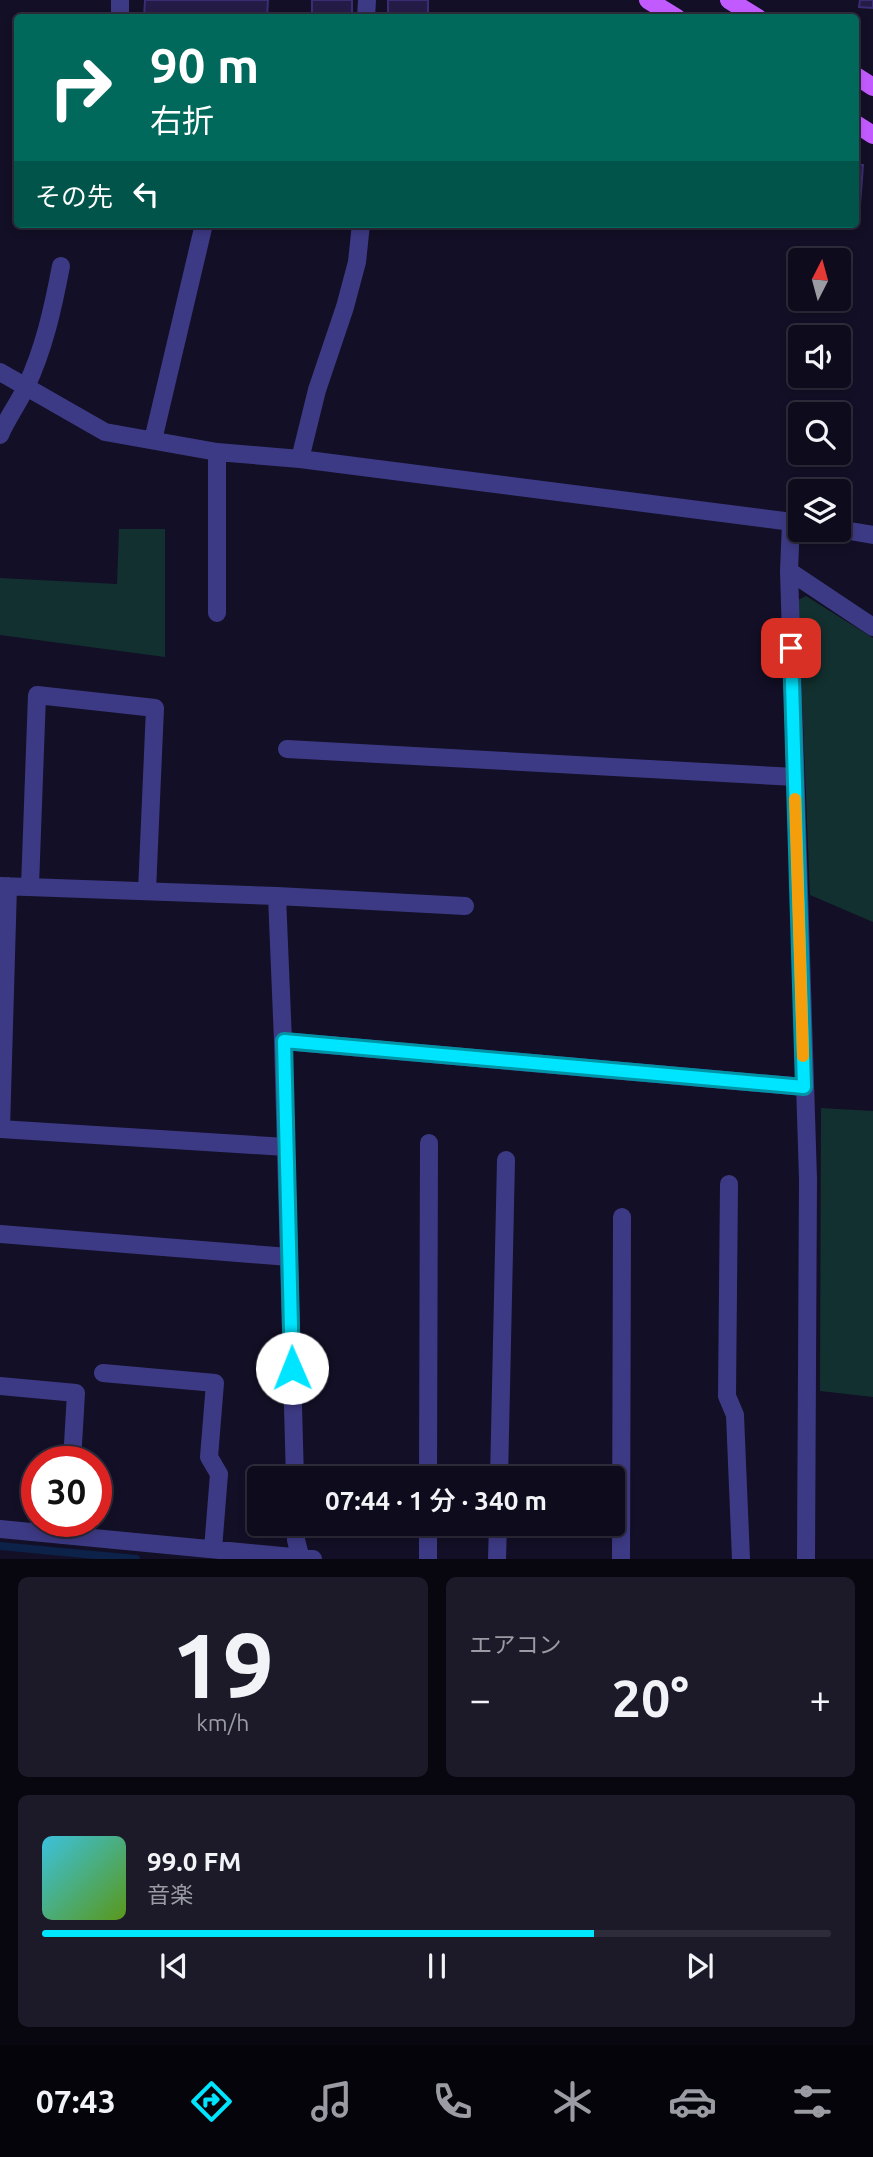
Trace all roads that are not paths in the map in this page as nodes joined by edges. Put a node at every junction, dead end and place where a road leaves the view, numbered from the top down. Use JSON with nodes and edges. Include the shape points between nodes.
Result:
{"nodes":[{"id":1,"x":648,"y":0,"type":"edge"},
{"id":2,"x":729,"y":0,"type":"edge"},
{"id":3,"x":671,"y":14,"type":"edge"},
{"id":4,"x":752,"y":14,"type":"edge"},
{"id":5,"x":203,"y":228,"type":"edge"},
{"id":6,"x":361,"y":228,"type":"edge"},
{"id":7,"x":61,"y":266,"type":"dead end"},
{"id":8,"x":0,"y":372,"type":"edge"},
{"id":9,"x":26,"y":388,"type":"junction"},
{"id":10,"x":0,"y":435,"type":"edge"},
{"id":11,"x":153,"y":440,"type":"junction"},
{"id":12,"x":217,"y":453,"type":"junction"},
{"id":13,"x":300,"y":459,"type":"junction"},
{"id":14,"x":788,"y":522,"type":"edge"},
{"id":15,"x":851,"y":531,"type":"edge"},
{"id":16,"x":873,"y":535,"type":"edge"},
{"id":17,"x":793,"y":542,"type":"edge"},
{"id":18,"x":789,"y":571,"type":"junction"},
{"id":19,"x":217,"y":613,"type":"dead end"},
{"id":20,"x":873,"y":626,"type":"edge"},
{"id":21,"x":287,"y":750,"type":"dead end"},
{"id":22,"x":795,"y":777,"type":"junction"},
{"id":23,"x":4,"y":886,"type":"edge"},
{"id":24,"x":30,"y":886,"type":"junction"},
{"id":25,"x":147,"y":891,"type":"junction"},
{"id":26,"x":276,"y":896,"type":"junction"},
{"id":27,"x":465,"y":906,"type":"dead end"},
{"id":28,"x":284,"y":1041,"type":"junction"},
{"id":29,"x":804,"y":1087,"type":"junction"},
{"id":30,"x":1,"y":1129,"type":"edge"},
{"id":31,"x":429,"y":1143,"type":"dead end"},
{"id":32,"x":286,"y":1147,"type":"junction"},
{"id":33,"x":506,"y":1160,"type":"dead end"},
{"id":34,"x":729,"y":1184,"type":"dead end"},
{"id":35,"x":622,"y":1217,"type":"dead end"},
{"id":36,"x":0,"y":1234,"type":"edge"},
{"id":37,"x":289,"y":1257,"type":"junction"},
{"id":38,"x":103,"y":1373,"type":"dead end"},
{"id":39,"x":0,"y":1385,"type":"edge"},
{"id":40,"x":73,"y":1446,"type":"edge"},
{"id":41,"x":295,"y":1466,"type":"edge"},
{"id":42,"x":428,"y":1466,"type":"edge"},
{"id":43,"x":499,"y":1466,"type":"edge"},
{"id":44,"x":0,"y":1529,"type":"edge"},
{"id":45,"x":21,"y":1529,"type":"edge"},
{"id":46,"x":112,"y":1535,"type":"edge"},
{"id":47,"x":296,"y":1536,"type":"edge"},
{"id":48,"x":428,"y":1536,"type":"edge"},
{"id":49,"x":498,"y":1536,"type":"edge"},
{"id":50,"x":212,"y":1549,"type":"junction"},
{"id":51,"x":305,"y":1558,"type":"edge"},
{"id":52,"x":428,"y":1559,"type":"edge"},
{"id":53,"x":497,"y":1559,"type":"edge"},
{"id":54,"x":621,"y":1559,"type":"edge"},
{"id":55,"x":741,"y":1559,"type":"edge"},
{"id":56,"x":806,"y":1559,"type":"edge"}],
"edges":[{"from":1,"to":3,"type":"main road"},
{"from":2,"to":4,"type":"main road"},
{"from":5,"to":11,"type":"street"},
{"from":6,"to":13,"type":"street","via":[[357,262]]},
{"from":7,"to":9,"type":"street","via":[[50,326]]},
{"from":8,"to":9,"type":"street"},
{"from":9,"to":10,"type":"street"},
{"from":9,"to":11,"type":"street","via":[[105,432]]},
{"from":11,"to":12,"type":"street"},
{"from":12,"to":13,"type":"street"},
{"from":12,"to":19,"type":"street"},
{"from":13,"to":14,"type":"street"},
{"from":15,"to":16,"type":"street"},
{"from":17,"to":18,"type":"street"},
{"from":18,"to":20,"type":"street"},
{"from":18,"to":22,"type":"street"},
{"from":21,"to":22,"type":"street"},
{"from":22,"to":29,"type":"street"},
{"from":23,"to":24,"type":"street"},
{"from":23,"to":30,"type":"street"},
{"from":24,"to":25,"type":"street"},
{"from":24,"to":25,"type":"street","via":[[37,695],[155,708]]},
{"from":25,"to":26,"type":"street"},
{"from":26,"to":27,"type":"street"},
{"from":26,"to":28,"type":"street"},
{"from":28,"to":29,"type":"street"},
{"from":28,"to":32,"type":"street"},
{"from":29,"to":56,"type":"street","via":[[808,1179]]},
{"from":30,"to":32,"type":"street"},
{"from":31,"to":42,"type":"street"},
{"from":32,"to":37,"type":"street"},
{"from":33,"to":43,"type":"street"},
{"from":34,"to":55,"type":"street","via":[[727,1395],[735,1416]]},
{"from":35,"to":54,"type":"street"},
{"from":36,"to":37,"type":"street"},
{"from":37,"to":41,"type":"street"},
{"from":38,"to":50,"type":"street","via":[[215,1382],[209,1457],[219,1474]]},
{"from":39,"to":40,"type":"street","via":[[76,1393]]},
{"from":44,"to":45,"type":"street"},
{"from":46,"to":50,"type":"street"},
{"from":47,"to":51,"type":"street"},
{"from":48,"to":52,"type":"street"},
{"from":49,"to":53,"type":"street"},
{"from":50,"to":51,"type":"street"}]}
